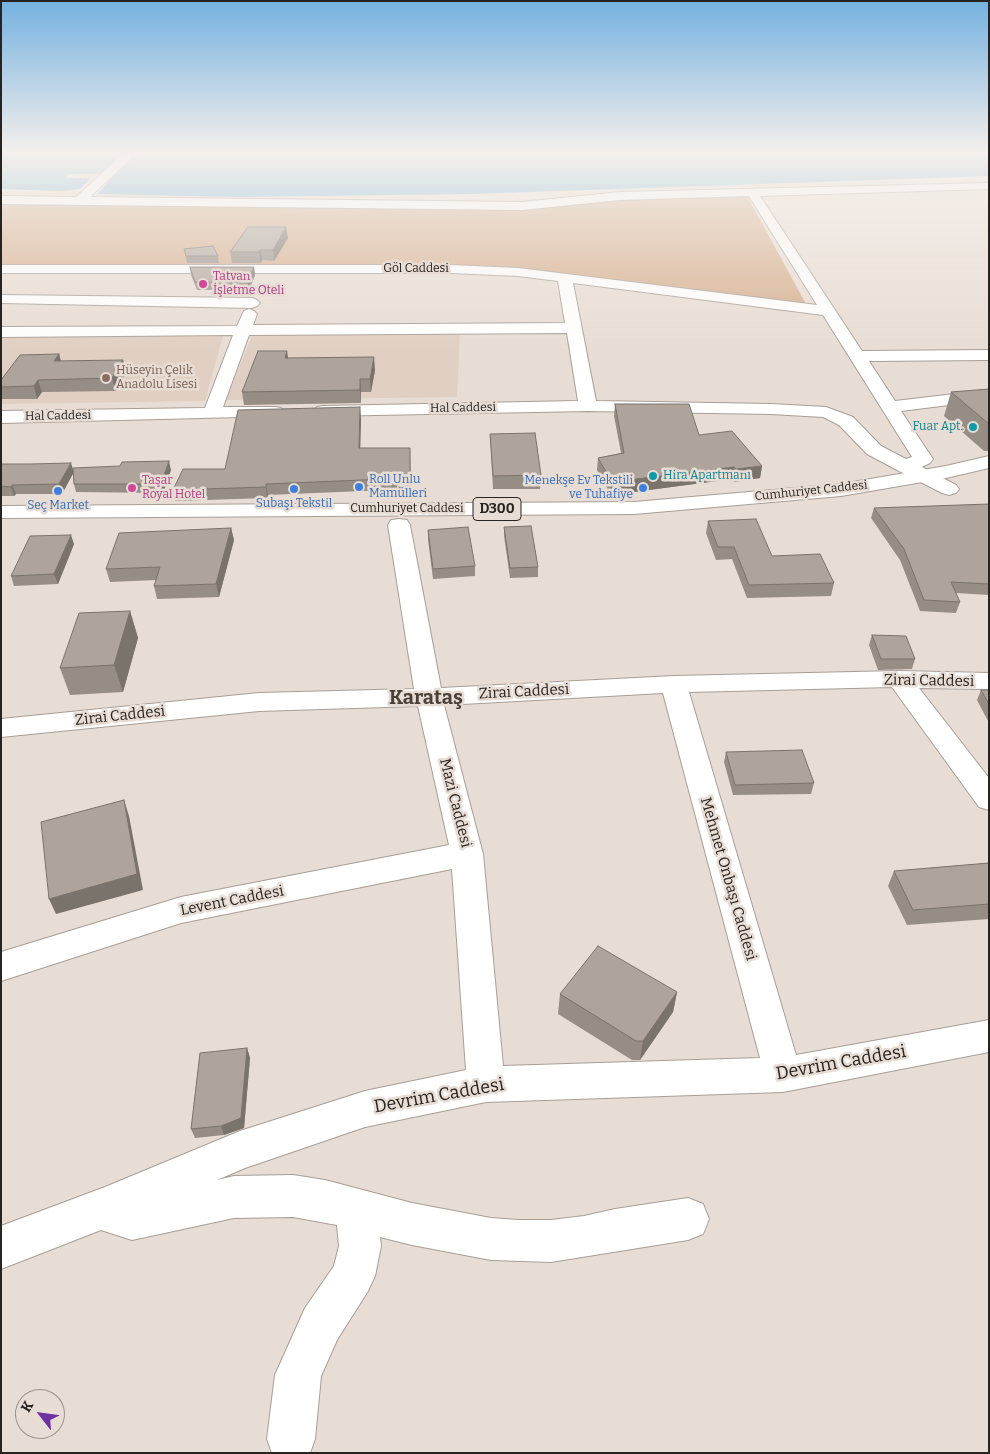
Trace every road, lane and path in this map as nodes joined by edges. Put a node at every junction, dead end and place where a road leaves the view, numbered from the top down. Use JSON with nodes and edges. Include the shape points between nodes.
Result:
{"nodes":[{"id":1,"x":769,"y":219,"type":"edge"},
{"id":2,"x":264,"y":268,"type":"junction"},
{"id":3,"x":1,"y":269,"type":"edge"},
{"id":4,"x":566,"y":278,"type":"junction"},
{"id":5,"x":1,"y":300,"type":"edge"},
{"id":6,"x":252,"y":303,"type":"junction"},
{"id":7,"x":828,"y":311,"type":"junction"},
{"id":8,"x":574,"y":328,"type":"junction"},
{"id":9,"x":244,"y":330,"type":"junction"},
{"id":10,"x":1,"y":332,"type":"edge"},
{"id":11,"x":989,"y":355,"type":"edge"},
{"id":12,"x":857,"y":356,"type":"junction"},
{"id":13,"x":989,"y":395,"type":"edge"},
{"id":14,"x":588,"y":406,"type":"junction"},
{"id":15,"x":889,"y":407,"type":"junction"},
{"id":16,"x":310,"y":411,"type":"edge"},
{"id":17,"x":291,"y":412,"type":"edge"},
{"id":18,"x":212,"y":413,"type":"junction"},
{"id":19,"x":1,"y":417,"type":"edge"},
{"id":20,"x":989,"y":462,"type":"edge"},
{"id":21,"x":906,"y":467,"type":"junction"},
{"id":22,"x":926,"y":476,"type":"junction"},
{"id":23,"x":989,"y":479,"type":"edge"},
{"id":24,"x":949,"y":489,"type":"junction"},
{"id":25,"x":1,"y":512,"type":"edge"},
{"id":26,"x":399,"y":525,"type":"junction"},
{"id":27,"x":1,"y":530,"type":"edge"},
{"id":28,"x":900,"y":680,"type":"junction"},
{"id":29,"x":989,"y":681,"type":"edge"},
{"id":30,"x":674,"y":684,"type":"junction"},
{"id":31,"x":429,"y":697,"type":"junction"},
{"id":32,"x":1,"y":728,"type":"edge"},
{"id":33,"x":989,"y":799,"type":"edge"},
{"id":34,"x":467,"y":854,"type":"junction"},
{"id":35,"x":1,"y":967,"type":"edge"},
{"id":36,"x":989,"y":1036,"type":"edge"},
{"id":37,"x":783,"y":1075,"type":"junction"},
{"id":38,"x":486,"y":1084,"type":"junction"},
{"id":39,"x":107,"y":1207,"type":"junction"},
{"id":40,"x":357,"y":1211,"type":"junction"},
{"id":41,"x":688,"y":1219,"type":"dead end"},
{"id":42,"x":1,"y":1248,"type":"edge"},
{"id":43,"x":290,"y":1439,"type":"dead end"}],
"edges":[{"from":1,"to":7,"type":"main road"},
{"from":2,"to":3,"type":"main road","name":"Göl Caddesi"},
{"from":2,"to":4,"type":"main road","name":"Göl Caddesi","via":[[450,269]]},
{"from":2,"to":6,"type":"main road"},
{"from":4,"to":7,"type":"main road","name":"Göl Caddesi"},
{"from":4,"to":8,"type":"main road"},
{"from":5,"to":6,"type":"main road"},
{"from":6,"to":9,"type":"main road"},
{"from":7,"to":12,"type":"main road"},
{"from":8,"to":9,"type":"main road"},
{"from":8,"to":14,"type":"main road"},
{"from":9,"to":10,"type":"main road"},
{"from":9,"to":18,"type":"main road"},
{"from":11,"to":12,"type":"main road"},
{"from":12,"to":15,"type":"main road"},
{"from":13,"to":15,"type":"main road"},
{"from":14,"to":16,"type":"main road","name":"Hal Caddesi"},
{"from":14,"to":21,"type":"main road","name":"Hal Caddesi","via":[[826,412],[846,421],[874,450]]},
{"from":15,"to":21,"type":"main road","via":[[923,459]]},
{"from":17,"to":18,"type":"main road","name":"Hal Caddesi"},
{"from":18,"to":19,"type":"main road","name":"Hal Caddesi"},
{"from":20,"to":22,"type":"main road","name":"Cumhuriyet Caddesi","number":"D300"},
{"from":21,"to":22,"type":"main road","name":"Hal Caddesi"},
{"from":22,"to":24,"type":"main road","name":"Hal Caddesi"},
{"from":22,"to":25,"type":"main road","name":"Cumhuriyet Caddesi","number":"D300","via":[[841,490],[634,508]]},
{"from":23,"to":24,"type":"main road","name":"Cumhuriyet Caddesi","number":"D300"},
{"from":24,"to":26,"type":"main road","name":"Cumhuriyet Caddesi","number":"D300","via":[[756,516],[632,522]]},
{"from":26,"to":27,"type":"main road","name":"Cumhuriyet Caddesi","number":"D300"},
{"from":26,"to":31,"type":"main road","name":"Mazi Caddesi"},
{"from":28,"to":29,"type":"main road","name":"Zirai Caddesi"},
{"from":28,"to":30,"type":"main road","name":"Zirai Caddesi"},
{"from":28,"to":33,"type":"main road"},
{"from":30,"to":31,"type":"main road","name":"Zirai Caddesi"},
{"from":30,"to":37,"type":"main road","name":"Mehmet Onbaşı Caddesi"},
{"from":31,"to":32,"type":"main road","name":"Zirai Caddesi","via":[[259,702]]},
{"from":31,"to":34,"type":"main road","name":"Mazi Caddesi"},
{"from":34,"to":35,"type":"main road","name":"Levent Caddesi","via":[[181,910]]},
{"from":34,"to":38,"type":"main road","name":"Mazi Caddesi"},
{"from":36,"to":37,"type":"main road","name":"Devrim Caddesi"},
{"from":37,"to":38,"type":"main road","name":"Devrim Caddesi"},
{"from":38,"to":39,"type":"main road","name":"Devrim Caddesi","via":[[356,1112],[240,1150]]},
{"from":39,"to":40,"type":"main road","via":[[114,1215],[132,1219],[234,1196],[260,1195],[326,1201]]},
{"from":39,"to":42,"type":"main road","name":"Devrim Caddesi"},
{"from":40,"to":41,"type":"main road","via":[[482,1238],[518,1242],[584,1237]]},
{"from":40,"to":43,"type":"main road","via":[[360,1246],[353,1276],[321,1324],[298,1374]]}]}
